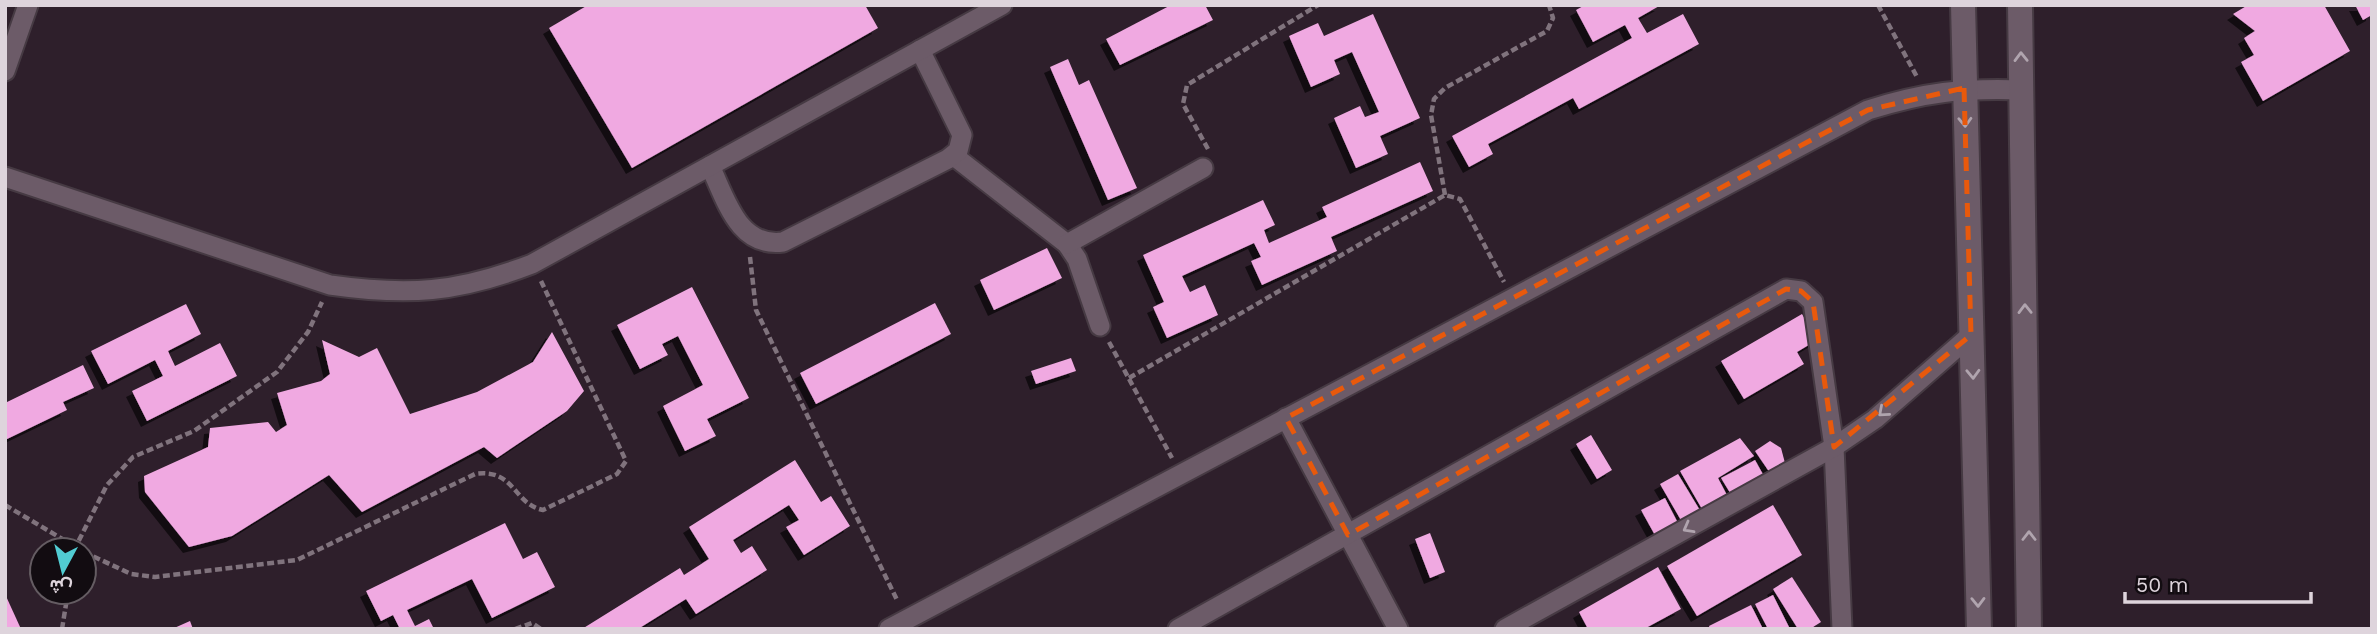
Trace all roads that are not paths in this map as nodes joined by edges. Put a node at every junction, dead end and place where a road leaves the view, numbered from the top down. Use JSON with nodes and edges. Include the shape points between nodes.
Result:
{"nodes":[{"id":1,"x":28,"y":5,"type":"edge"},
{"id":2,"x":1002,"y":5,"type":"edge"},
{"id":3,"x":1962,"y":5,"type":"edge"},
{"id":4,"x":2020,"y":5,"type":"edge"},
{"id":5,"x":920,"y":50,"type":"junction"},
{"id":6,"x":5,"y":71,"type":"edge"},
{"id":7,"x":1964,"y":88,"type":"junction"},
{"id":8,"x":2022,"y":90,"type":"junction"},
{"id":9,"x":954,"y":156,"type":"junction"},
{"id":10,"x":710,"y":166,"type":"junction"},
{"id":11,"x":1203,"y":168,"type":"road end"},
{"id":12,"x":5,"y":177,"type":"edge"},
{"id":13,"x":1067,"y":244,"type":"junction"},
{"id":14,"x":1100,"y":326,"type":"road end"},
{"id":15,"x":1971,"y":335,"type":"junction"},
{"id":16,"x":1286,"y":418,"type":"junction"},
{"id":17,"x":1834,"y":447,"type":"junction"},
{"id":18,"x":1349,"y":535,"type":"junction"},
{"id":19,"x":898,"y":624,"type":"edge"},
{"id":20,"x":1840,"y":628,"type":"edge"},
{"id":21,"x":1178,"y":629,"type":"edge"},
{"id":22,"x":1398,"y":629,"type":"edge"},
{"id":23,"x":1505,"y":629,"type":"edge"},
{"id":24,"x":1979,"y":629,"type":"edge"},
{"id":25,"x":2029,"y":629,"type":"edge"}],
"edges":[{"from":1,"to":6,"type":"street"},
{"from":2,"to":5,"type":"street"},
{"from":3,"to":7,"type":"street"},
{"from":8,"to":4,"type":"street","one_way":true},
{"from":5,"to":9,"type":"street","via":[[962,135]]},
{"from":5,"to":10,"type":"street"},
{"from":7,"to":8,"type":"street"},
{"from":7,"to":15,"type":"street","one_way":true},
{"from":7,"to":16,"type":"street","via":[[1857,115]]},
{"from":25,"to":8,"type":"street","one_way":true},
{"from":9,"to":10,"type":"street","via":[[771,244],[741,229]]},
{"from":9,"to":13,"type":"street"},
{"from":10,"to":12,"type":"street","via":[[532,264],[441,291],[385,293],[330,285]]},
{"from":11,"to":13,"type":"street"},
{"from":13,"to":14,"type":"street","via":[[1077,259]]},
{"from":15,"to":17,"type":"street","one_way":true,"via":[[1875,419]]},
{"from":15,"to":24,"type":"street","one_way":true},
{"from":16,"to":18,"type":"street"},
{"from":16,"to":19,"type":"street"},
{"from":17,"to":18,"type":"street","via":[[1813,302],[1801,290],[1786,289]]},
{"from":17,"to":20,"type":"street"},
{"from":17,"to":23,"type":"street","one_way":true},
{"from":18,"to":21,"type":"street"},
{"from":18,"to":22,"type":"street"}]}
